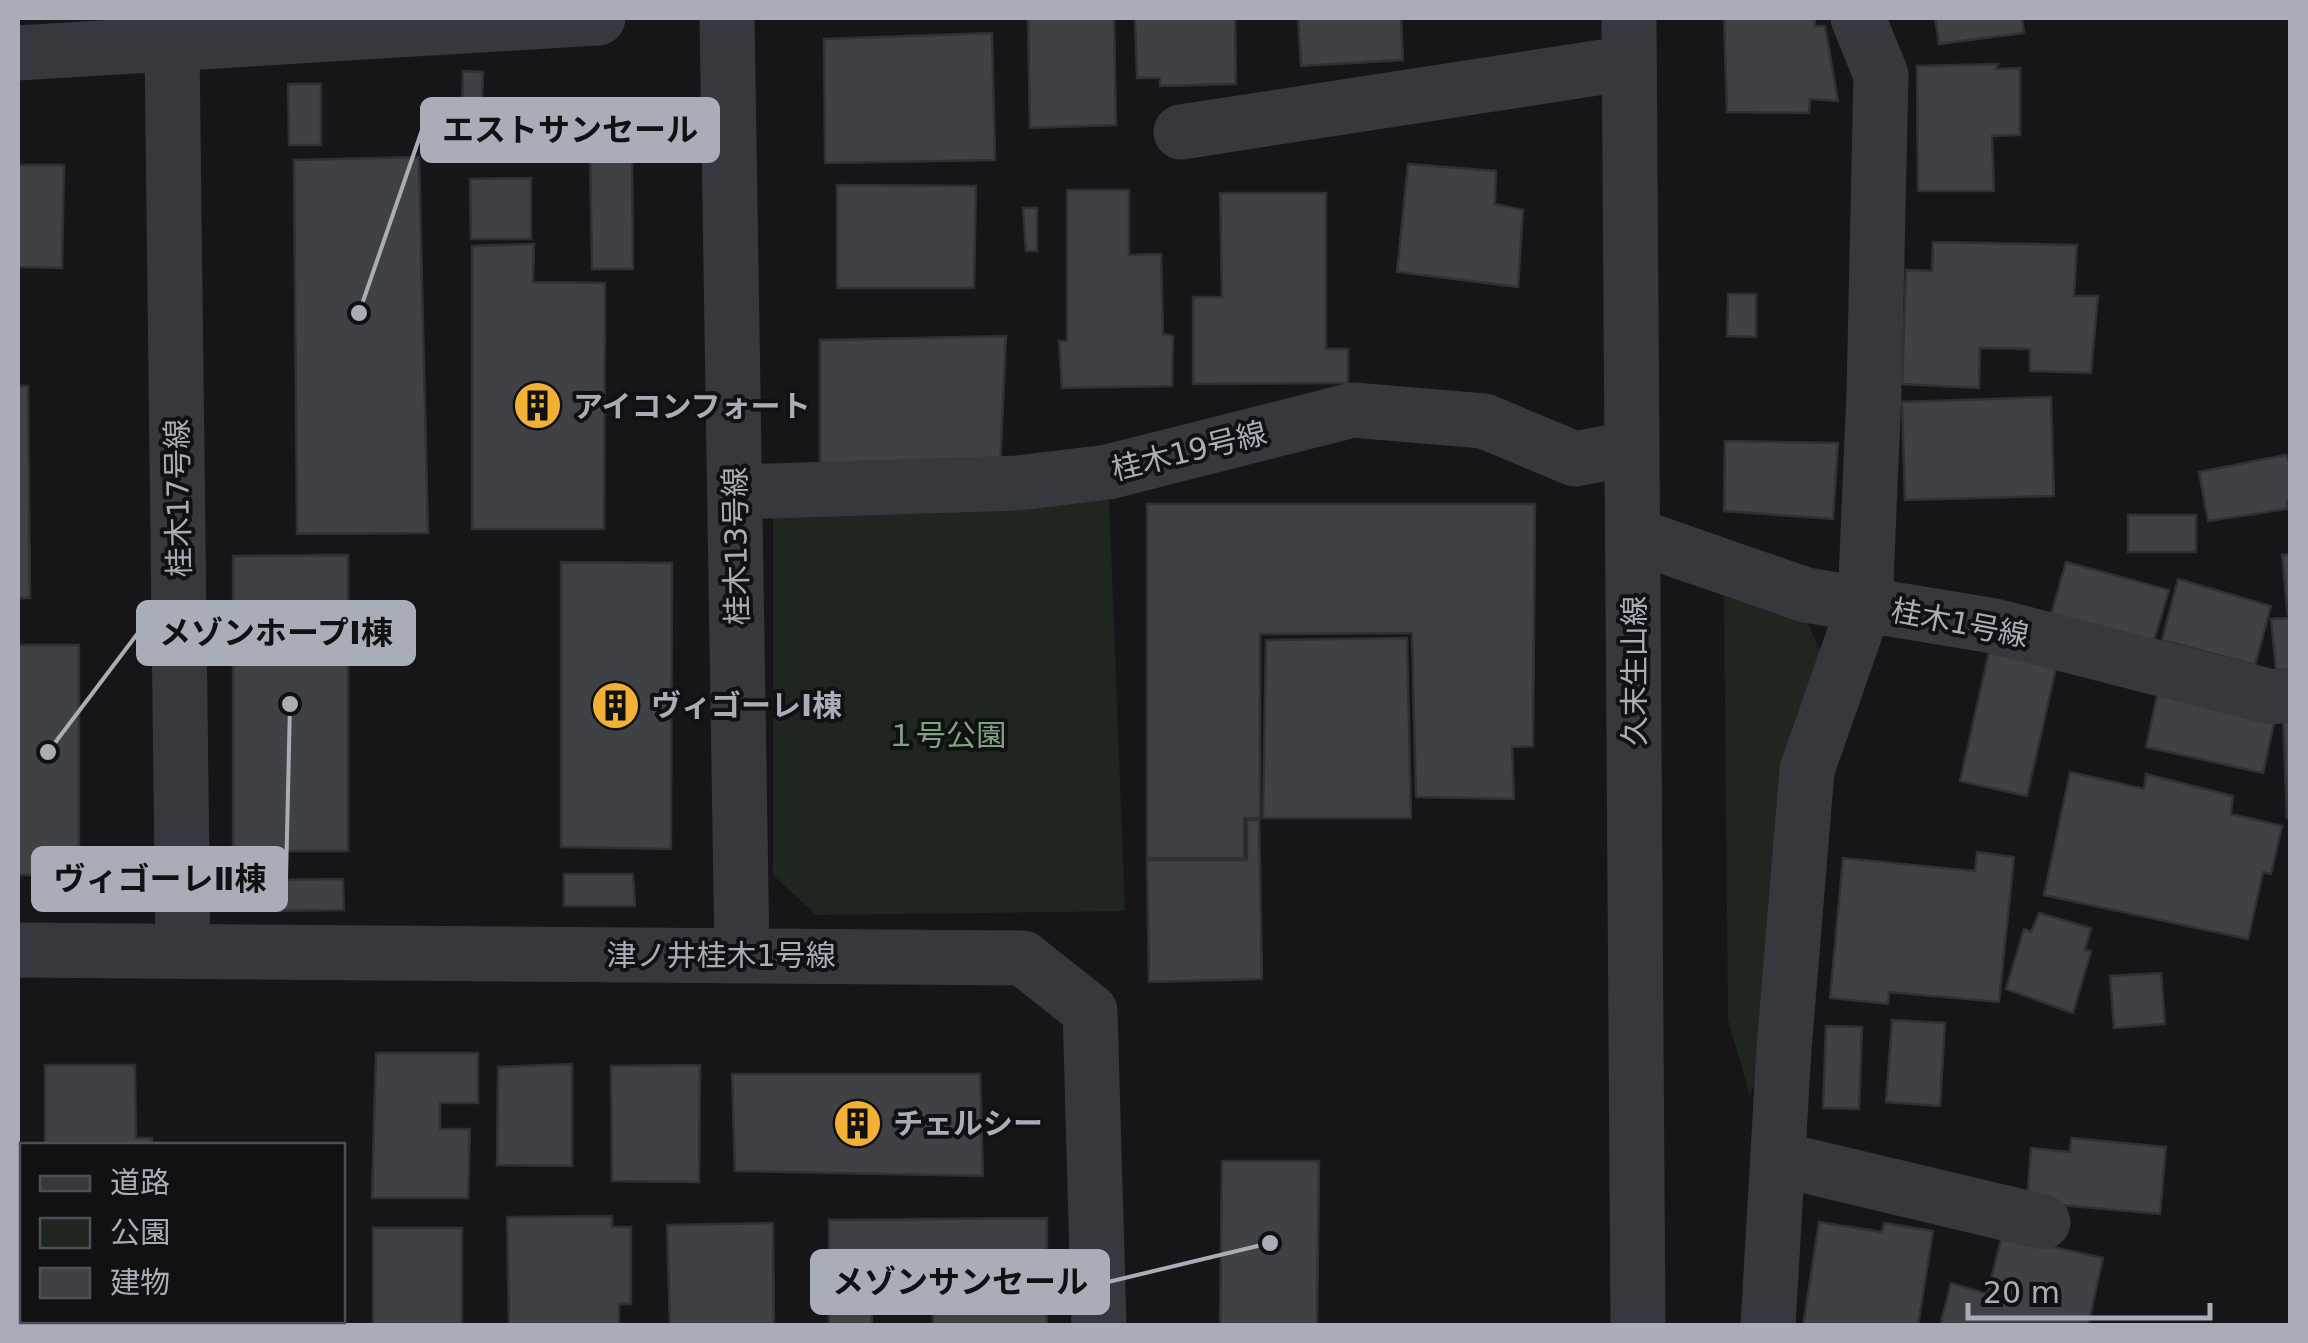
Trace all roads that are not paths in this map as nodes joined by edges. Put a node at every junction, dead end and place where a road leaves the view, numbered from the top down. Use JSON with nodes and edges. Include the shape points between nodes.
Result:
{"nodes":[{"id":1,"x":598,"y":18,"type":"edge"},
{"id":2,"x":727,"y":18,"type":"edge"},
{"id":3,"x":1858,"y":18,"type":"edge"},
{"id":4,"x":1629,"y":40,"type":"edge"},
{"id":5,"x":172,"y":45,"type":"junction"},
{"id":6,"x":18,"y":53,"type":"edge"},
{"id":7,"x":1182,"y":132,"type":"dead end"},
{"id":8,"x":1632,"y":448,"type":"junction"},
{"id":9,"x":735,"y":492,"type":"junction"},
{"id":10,"x":1633,"y":536,"type":"junction"},
{"id":11,"x":1865,"y":604,"type":"junction"},
{"id":12,"x":2290,"y":695,"type":"edge"},
{"id":13,"x":18,"y":950,"type":"edge"},
{"id":14,"x":183,"y":951,"type":"junction"},
{"id":15,"x":742,"y":955,"type":"junction"},
{"id":16,"x":1778,"y":1159,"type":"junction"},
{"id":17,"x":2043,"y":1222,"type":"dead end"},
{"id":18,"x":1099,"y":1326,"type":"edge"},
{"id":19,"x":1638,"y":1326,"type":"edge"},
{"id":20,"x":1768,"y":1326,"type":"edge"}],
"edges":[{"from":1,"to":5,"type":"street"},
{"from":2,"to":9,"type":"street","name":"桂木13号線"},
{"from":3,"to":11,"type":"street","via":[[1881,75]]},
{"from":4,"to":7,"type":"street"},
{"from":4,"to":8,"type":"street","name":"久末生山線"},
{"from":5,"to":6,"type":"street"},
{"from":5,"to":14,"type":"street","name":"桂木17号線"},
{"from":8,"to":9,"type":"street","name":"桂木19号線","via":[[1576,459],[1484,421],[1353,410],[1108,472],[1018,483]]},
{"from":8,"to":10,"type":"street","name":"久末生山線"},
{"from":9,"to":15,"type":"street","name":"桂木13号線"},
{"from":10,"to":11,"type":"street","name":"桂木1号線","via":[[1806,594]]},
{"from":10,"to":19,"type":"street","name":"久末生山線"},
{"from":11,"to":12,"type":"street","name":"桂木1号線","via":[[1994,626],[2271,696]]},
{"from":11,"to":16,"type":"street","via":[[1807,770]]},
{"from":13,"to":14,"type":"street","name":"津ノ井桂木1号線"},
{"from":14,"to":15,"type":"street","name":"津ノ井桂木1号線"},
{"from":15,"to":18,"type":"street","name":"津ノ井桂木1号線","via":[[1023,958],[1090,1011]]},
{"from":16,"to":17,"type":"street"},
{"from":16,"to":20,"type":"street"}]}
